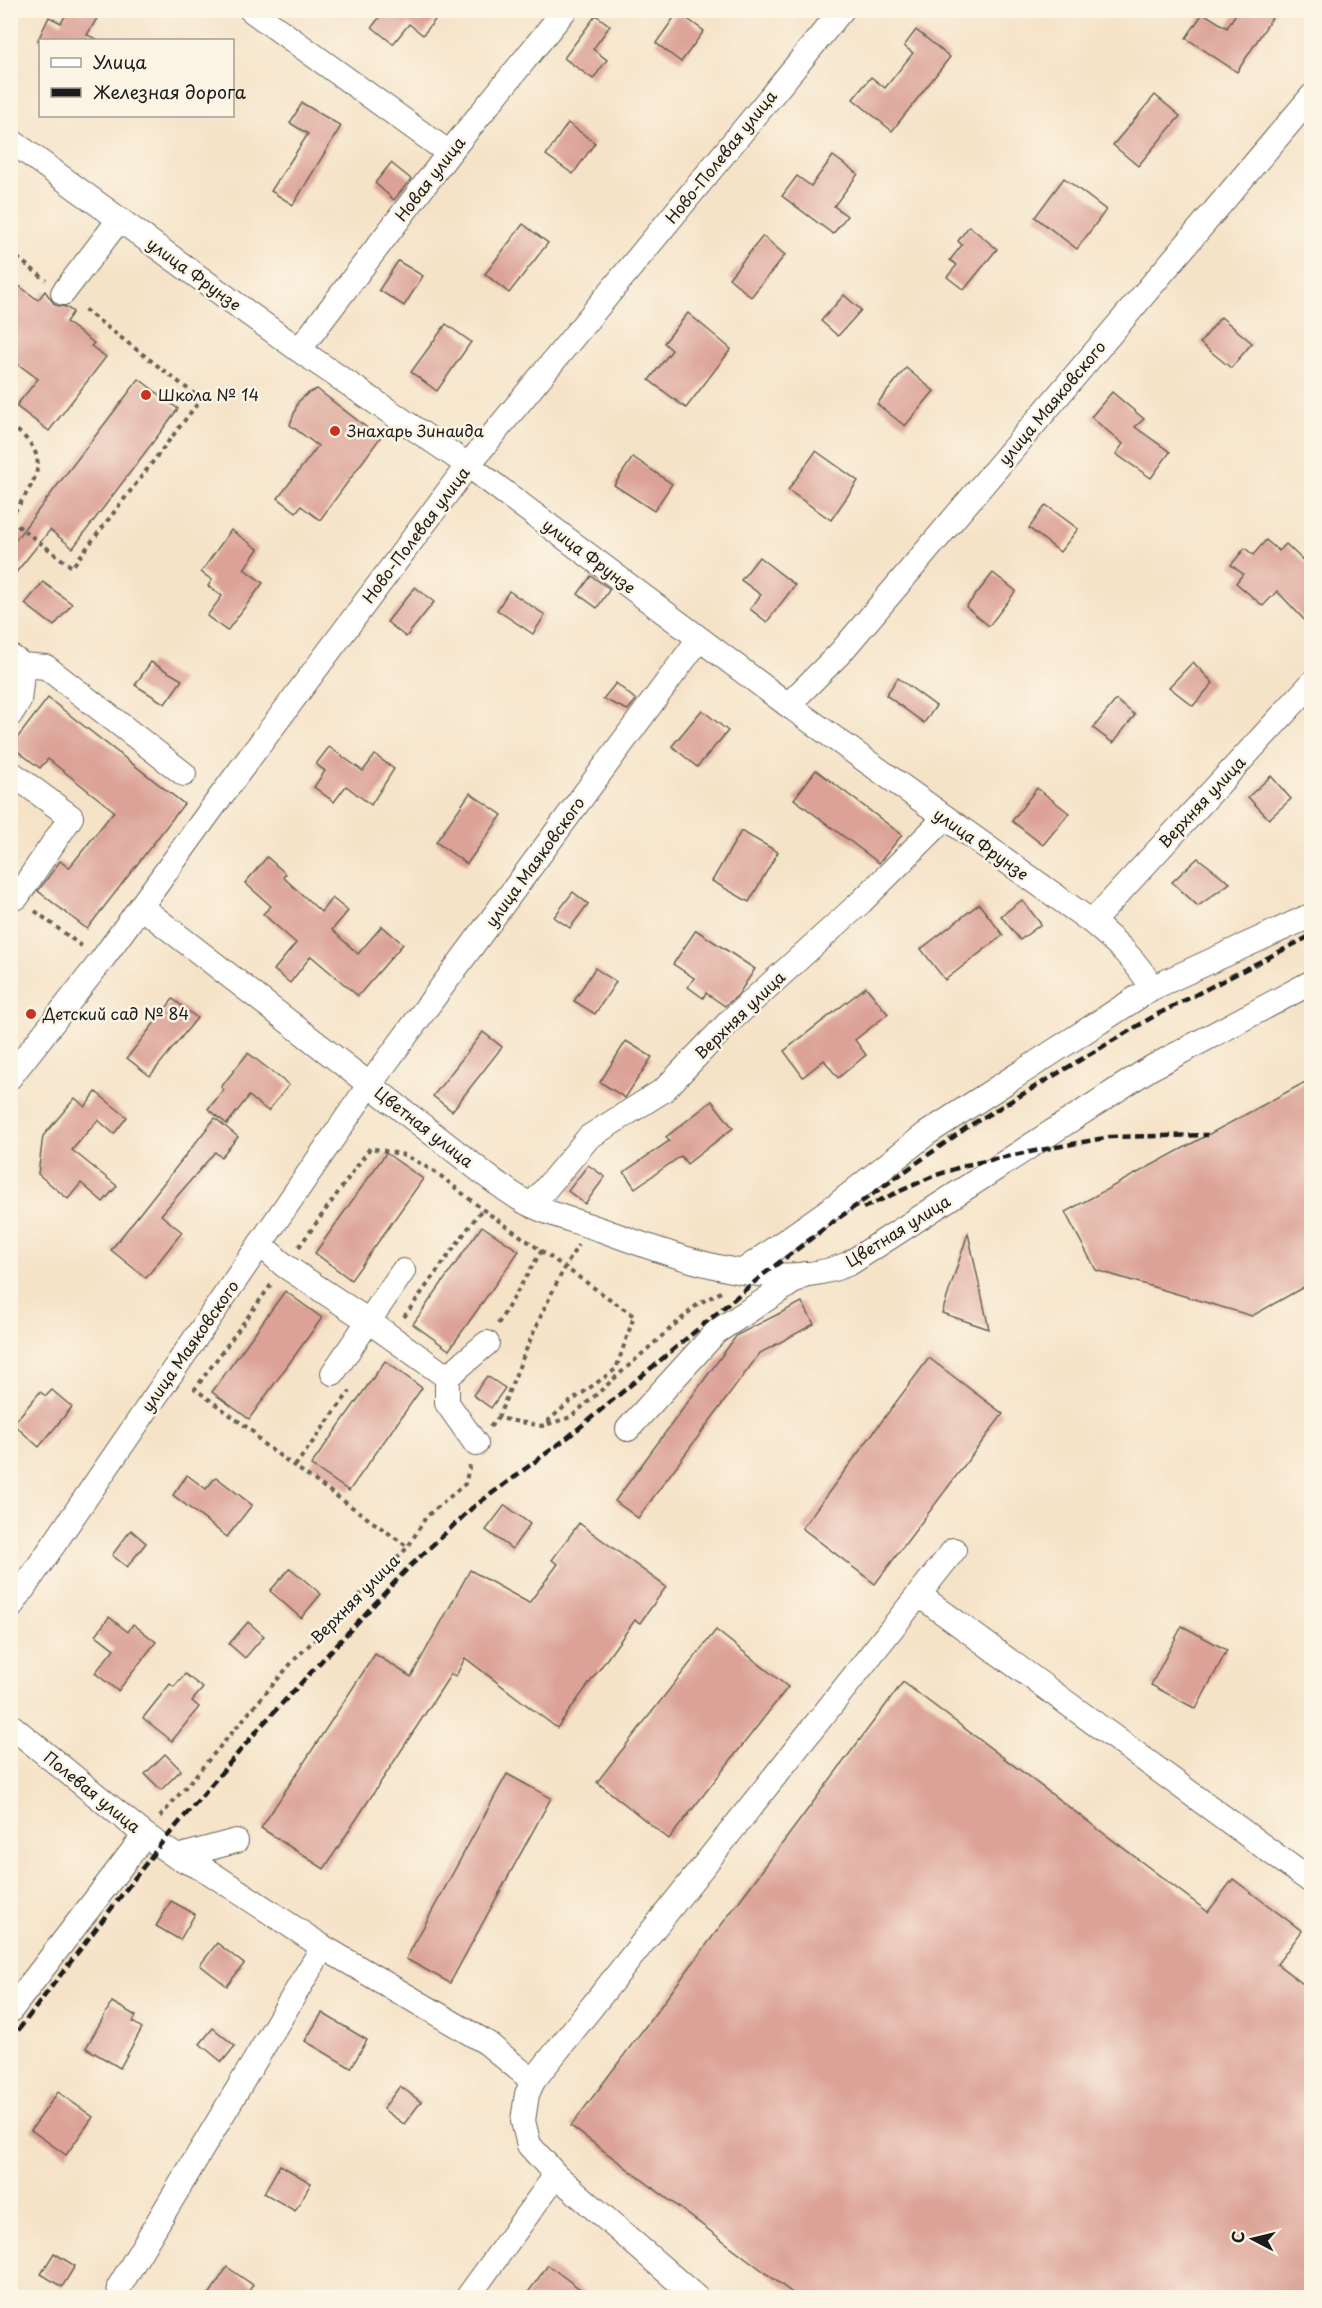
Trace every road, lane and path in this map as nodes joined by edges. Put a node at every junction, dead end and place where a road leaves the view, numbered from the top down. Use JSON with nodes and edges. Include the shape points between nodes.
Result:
{"nodes":[{"id":1,"x":251,"y":10,"type":"edge"},
{"id":2,"x":566,"y":10,"type":"edge"},
{"id":3,"x":842,"y":10,"type":"edge"},
{"id":4,"x":1311,"y":96,"type":"edge"},
{"id":5,"x":10,"y":140,"type":"edge"},
{"id":6,"x":449,"y":153,"type":"junction"},
{"id":7,"x":119,"y":219,"type":"junction"},
{"id":8,"x":10,"y":252,"type":"edge"},
{"id":9,"x":63,"y":293,"type":"junction"},
{"id":10,"x":298,"y":350,"type":"junction"},
{"id":11,"x":10,"y":425,"type":"edge"},
{"id":12,"x":468,"y":465,"type":"junction"},
{"id":13,"x":10,"y":520,"type":"edge"},
{"id":14,"x":699,"y":639,"type":"junction"},
{"id":15,"x":17,"y":661,"type":"edge"},
{"id":16,"x":1311,"y":683,"type":"edge"},
{"id":17,"x":788,"y":705,"type":"junction"},
{"id":18,"x":10,"y":715,"type":"edge"},
{"id":19,"x":10,"y":772,"type":"edge"},
{"id":20,"x":184,"y":774,"type":"dead end"},
{"id":21,"x":945,"y":818,"type":"junction"},
{"id":22,"x":14,"y":895,"type":"edge"},
{"id":23,"x":141,"y":907,"type":"junction"},
{"id":24,"x":1311,"y":915,"type":"edge"},
{"id":25,"x":1092,"y":922,"type":"junction"},
{"id":26,"x":101,"y":961,"type":"junction"},
{"id":27,"x":1311,"y":982,"type":"edge"},
{"id":28,"x":1152,"y":988,"type":"junction"},
{"id":29,"x":10,"y":1077,"type":"edge"},
{"id":30,"x":370,"y":1084,"type":"junction"},
{"id":31,"x":370,"y":1148,"type":"dead end"},
{"id":32,"x":532,"y":1205,"type":"junction"},
{"id":33,"x":588,"y":1226,"type":"junction"},
{"id":34,"x":260,"y":1244,"type":"junction"},
{"id":35,"x":542,"y":1250,"type":"junction"},
{"id":36,"x":565,"y":1266,"type":"junction"},
{"id":37,"x":403,"y":1271,"type":"dead end"},
{"id":38,"x":743,"y":1271,"type":"junction"},
{"id":39,"x":805,"y":1274,"type":"junction"},
{"id":40,"x":368,"y":1320,"type":"junction"},
{"id":41,"x":487,"y":1343,"type":"joint"},
{"id":42,"x":333,"y":1373,"type":"dead end"},
{"id":43,"x":447,"y":1377,"type":"junction"},
{"id":44,"x":195,"y":1389,"type":"dead end"},
{"id":45,"x":498,"y":1418,"type":"junction"},
{"id":46,"x":542,"y":1426,"type":"junction"},
{"id":47,"x":628,"y":1429,"type":"dead end"},
{"id":48,"x":476,"y":1444,"type":"junction"},
{"id":49,"x":408,"y":1547,"type":"junction"},
{"id":50,"x":954,"y":1550,"type":"dead end"},
{"id":51,"x":919,"y":1595,"type":"junction"},
{"id":52,"x":13,"y":1596,"type":"edge"},
{"id":53,"x":10,"y":1725,"type":"edge"},
{"id":54,"x":145,"y":1835,"type":"junction"},
{"id":55,"x":236,"y":1841,"type":"dead end"},
{"id":56,"x":177,"y":1857,"type":"junction"},
{"id":57,"x":1311,"y":1882,"type":"edge"},
{"id":58,"x":323,"y":1947,"type":"junction"},
{"id":59,"x":10,"y":2011,"type":"edge"},
{"id":60,"x":533,"y":2081,"type":"junction"},
{"id":61,"x":556,"y":2175,"type":"junction"},
{"id":62,"x":119,"y":2287,"type":"dead end"},
{"id":63,"x":467,"y":2298,"type":"edge"},
{"id":64,"x":697,"y":2298,"type":"edge"}],
"edges":[{"from":1,"to":6,"type":"street"},
{"from":2,"to":6,"type":"street","name":"Новая улица"},
{"from":3,"to":12,"type":"street","name":"Ново-Полевая улица"},
{"from":4,"to":17,"type":"street","name":"улица Маяковского","via":[[840,652]]},
{"from":5,"to":7,"type":"street","name":"улица Фрунзе"},
{"from":6,"to":10,"type":"street","name":"Новая улица"},
{"from":7,"to":9,"type":"street"},
{"from":7,"to":10,"type":"street","name":"улица Фрунзе"},
{"from":8,"to":9,"type":"path"},
{"from":9,"to":13,"type":"path","via":[[201,399],[72,567]]},
{"from":10,"to":12,"type":"street","name":"улица Фрунзе"},
{"from":11,"to":13,"type":"path","via":[[31,443],[38,465],[32,484]]},
{"from":12,"to":14,"type":"street","name":"улица Фрунзе"},
{"from":12,"to":23,"type":"street","name":"Ново-Полевая улица"},
{"from":14,"to":17,"type":"street","name":"улица Фрунзе"},
{"from":14,"to":30,"type":"street","name":"улица Маяковского"},
{"from":15,"to":18,"type":"street","via":[[19,701]]},
{"from":15,"to":20,"type":"street","via":[[46,667]]},
{"from":16,"to":25,"type":"street","name":"Верхняя улица"},
{"from":17,"to":21,"type":"street","name":"улица Фрунзе"},
{"from":19,"to":22,"type":"street","via":[[71,817]]},
{"from":21,"to":25,"type":"street","name":"улица Фрунзе"},
{"from":21,"to":32,"type":"street","name":"Верхняя улица","via":[[861,902],[730,1021],[664,1090],[588,1137]]},
{"from":22,"to":26,"type":"path"},
{"from":23,"to":26,"type":"street","name":"Ново-Полевая улица"},
{"from":23,"to":30,"type":"street"},
{"from":24,"to":28,"type":"street"},
{"from":25,"to":28,"type":"street","name":"улица Фрунзе","via":[[1117,943]]},
{"from":26,"to":29,"type":"street","name":"Ново-Полевая улица"},
{"from":27,"to":39,"type":"street","name":"Цветная улица","via":[[1149,1069],[850,1263]]},
{"from":28,"to":38,"type":"street","via":[[926,1134],[839,1203]]},
{"from":30,"to":32,"type":"street","name":"Цветная улица","via":[[490,1179]]},
{"from":30,"to":34,"type":"street","name":"улица Маяковского"},
{"from":31,"to":35,"type":"path","via":[[405,1155],[437,1173]]},
{"from":32,"to":33,"type":"street","name":"Цветная улица"},
{"from":33,"to":36,"type":"path","name":"Верхняя улица"},
{"from":33,"to":38,"type":"street","name":"Цветная улица","via":[[668,1254]]},
{"from":34,"to":40,"type":"street","via":[[285,1266]]},
{"from":34,"to":52,"type":"street","name":"улица Маяковского"},
{"from":35,"to":36,"type":"path"},
{"from":35,"to":41,"type":"path"},
{"from":36,"to":45,"type":"path","name":"Верхняя улица"},
{"from":36,"to":46,"type":"path","via":[[634,1316],[616,1369]]},
{"from":37,"to":40,"type":"street"},
{"from":38,"to":39,"type":"street","name":"Цветная улица"},
{"from":38,"to":46,"type":"path","via":[[724,1290],[698,1304],[572,1417]]},
{"from":39,"to":47,"type":"street","via":[[716,1332]]},
{"from":40,"to":42,"type":"street"},
{"from":40,"to":43,"type":"street"},
{"from":41,"to":43,"type":"street"},
{"from":43,"to":48,"type":"street","via":[[447,1403]]},
{"from":44,"to":49,"type":"path","via":[[252,1431],[262,1443]]},
{"from":45,"to":46,"type":"path"},
{"from":45,"to":48,"type":"path","name":"Верхняя улица"},
{"from":48,"to":49,"type":"path","name":"Верхняя улица","via":[[465,1484],[426,1518]]},
{"from":49,"to":54,"type":"path","name":"Верхняя улица","via":[[294,1660]]},
{"from":50,"to":51,"type":"street"},
{"from":51,"to":57,"type":"street"},
{"from":51,"to":60,"type":"street"},
{"from":53,"to":54,"type":"street","name":"Полевая улица"},
{"from":54,"to":56,"type":"street","name":"Полевая улица"},
{"from":54,"to":59,"type":"street"},
{"from":55,"to":56,"type":"street"},
{"from":56,"to":58,"type":"street","name":"Полевая улица","via":[[209,1872]]},
{"from":58,"to":60,"type":"street","name":"Полевая улица","via":[[488,2043]]},
{"from":58,"to":62,"type":"street"},
{"from":60,"to":61,"type":"street","via":[[523,2121],[529,2145]]},
{"from":61,"to":63,"type":"street"},
{"from":61,"to":64,"type":"street"}]}
